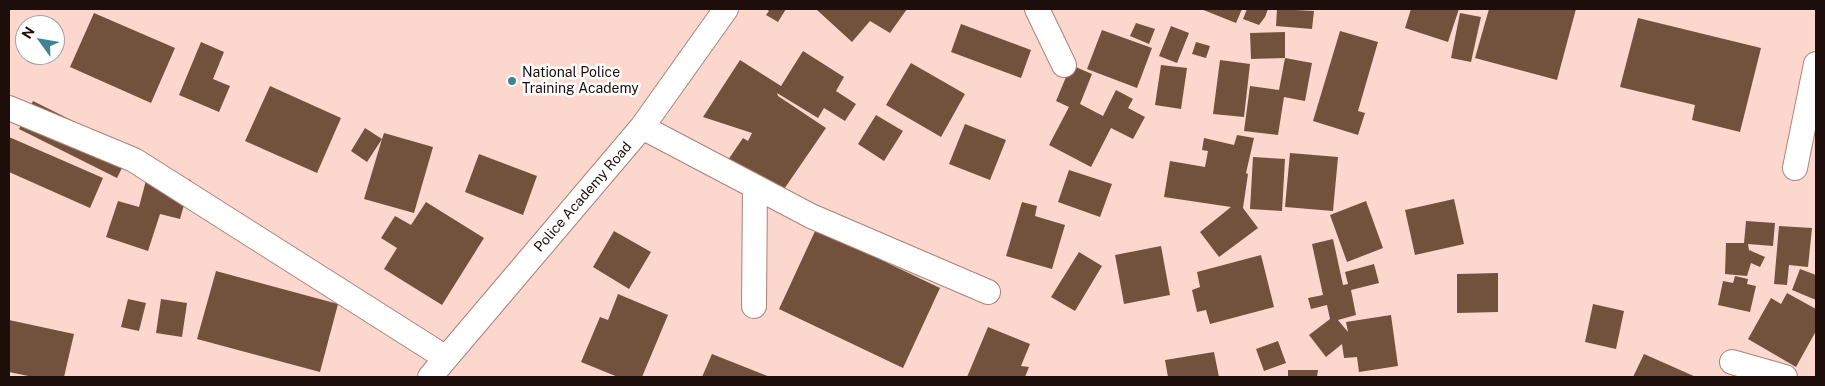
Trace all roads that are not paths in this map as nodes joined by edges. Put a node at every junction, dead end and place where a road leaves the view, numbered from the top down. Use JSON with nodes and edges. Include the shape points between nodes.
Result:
{"nodes":[{"id":1,"x":726,"y":9,"type":"edge"},
{"id":2,"x":1037,"y":9,"type":"edge"},
{"id":3,"x":1816,"y":64,"type":"edge"},
{"id":4,"x":1064,"y":65,"type":"dead end"},
{"id":5,"x":9,"y":108,"type":"edge"},
{"id":6,"x":642,"y":127,"type":"junction"},
{"id":7,"x":1795,"y":168,"type":"dead end"},
{"id":8,"x":755,"y":186,"type":"junction"},
{"id":9,"x":988,"y":292,"type":"dead end"},
{"id":10,"x":754,"y":306,"type":"dead end"},
{"id":11,"x":446,"y":358,"type":"junction"},
{"id":12,"x":1732,"y":362,"type":"dead end"},
{"id":13,"x":430,"y":377,"type":"edge"},
{"id":14,"x":1785,"y":377,"type":"edge"}],
"edges":[{"from":1,"to":6,"type":"street","name":"Police Academy Road"},
{"from":2,"to":4,"type":"street"},
{"from":3,"to":7,"type":"street"},
{"from":5,"to":11,"type":"street","via":[[134,160]]},
{"from":6,"to":8,"type":"street"},
{"from":6,"to":11,"type":"street","name":"Police Academy Road"},
{"from":8,"to":9,"type":"street","via":[[811,216]]},
{"from":8,"to":10,"type":"street"},
{"from":11,"to":13,"type":"street","name":"Police Academy Road"},
{"from":12,"to":14,"type":"street"}]}
